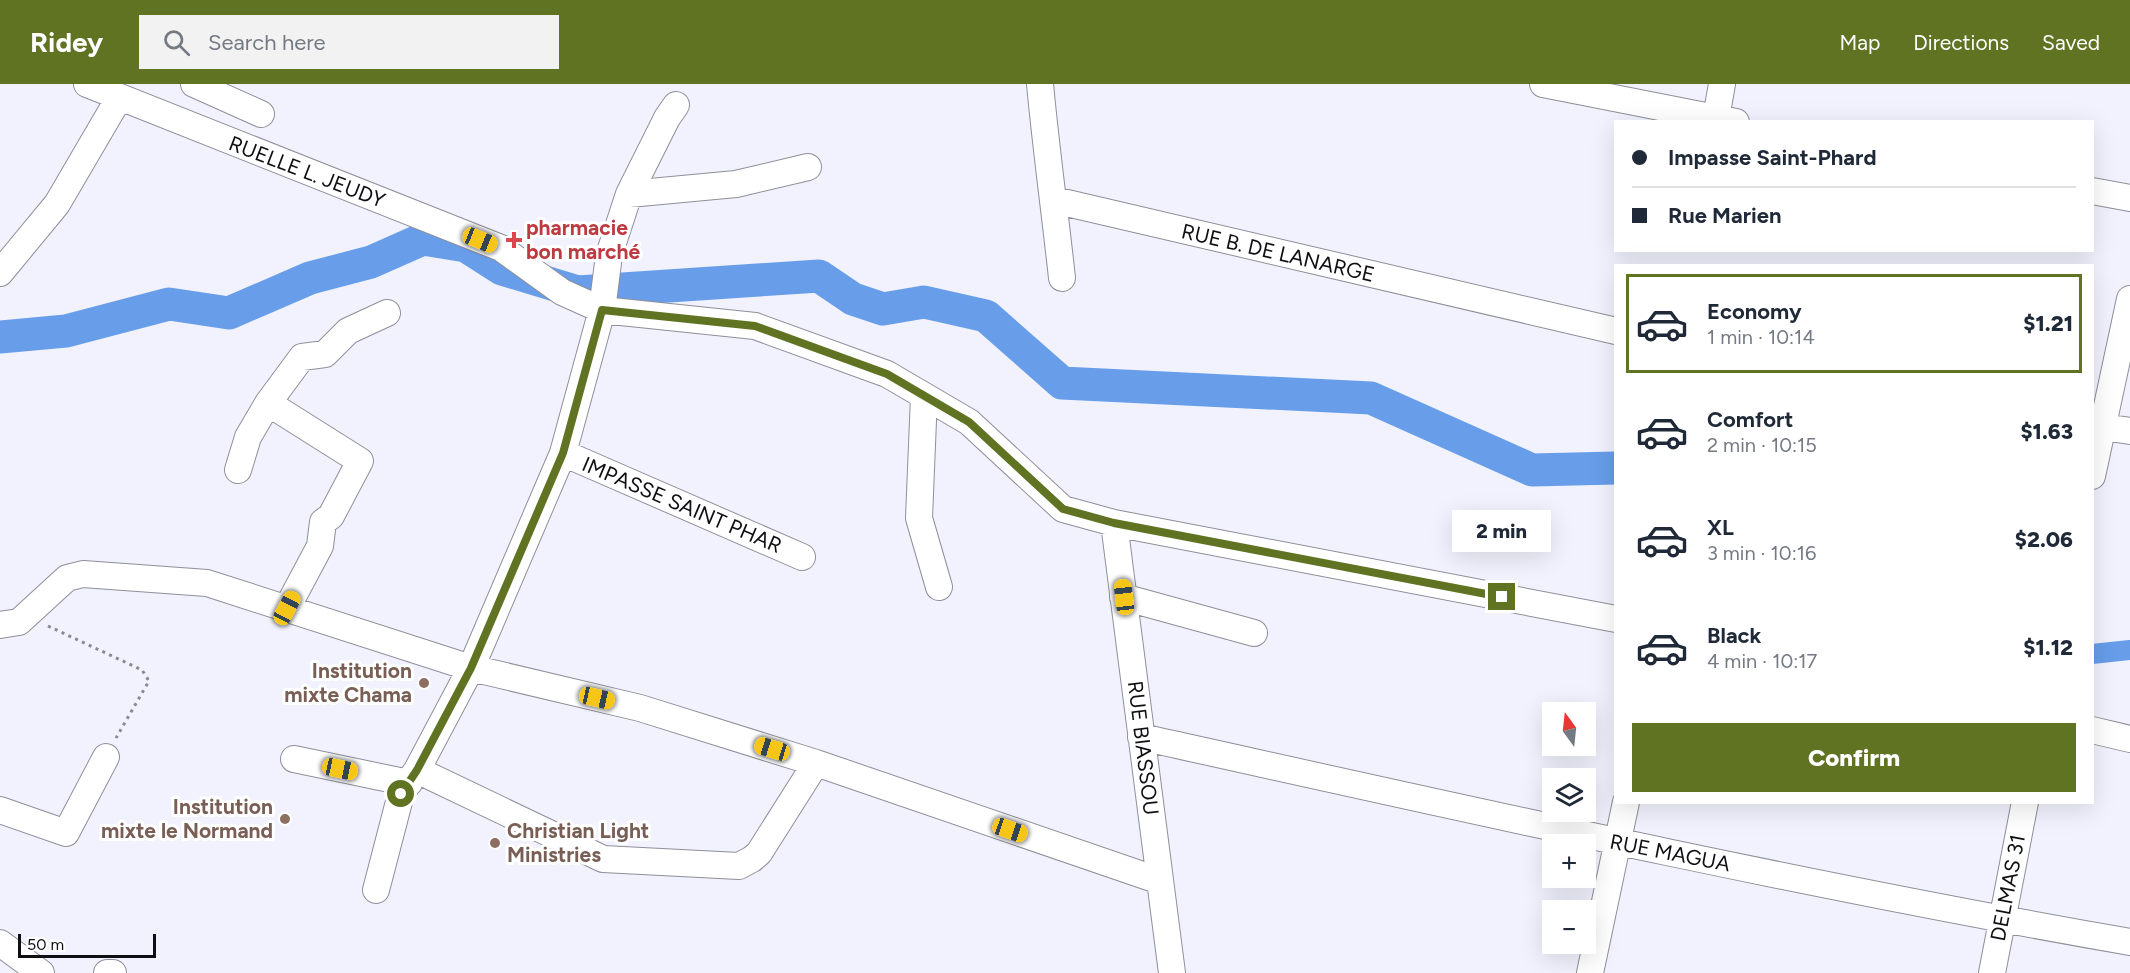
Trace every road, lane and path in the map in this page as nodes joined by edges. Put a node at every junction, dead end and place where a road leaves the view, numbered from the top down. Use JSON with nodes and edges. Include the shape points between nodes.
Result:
{"nodes":[{"id":1,"x":87,"y":84,"type":"edge"},
{"id":2,"x":194,"y":84,"type":"edge"},
{"id":3,"x":1040,"y":84,"type":"edge"},
{"id":4,"x":1543,"y":84,"type":"edge"},
{"id":5,"x":1722,"y":84,"type":"edge"},
{"id":6,"x":119,"y":98,"type":"junction"},
{"id":7,"x":676,"y":105,"type":"dead end"},
{"id":8,"x":261,"y":114,"type":"dead end"},
{"id":9,"x":1726,"y":120,"type":"edge"},
{"id":10,"x":808,"y":167,"type":"dead end"},
{"id":11,"x":2094,"y":191,"type":"edge"},
{"id":12,"x":629,"y":194,"type":"junction"},
{"id":13,"x":2130,"y":198,"type":"edge"},
{"id":14,"x":1054,"y":200,"type":"junction"},
{"id":15,"x":0,"y":273,"type":"edge"},
{"id":16,"x":1062,"y":278,"type":"dead end"},
{"id":17,"x":2130,"y":298,"type":"edge"},
{"id":18,"x":602,"y":310,"type":"junction"},
{"id":19,"x":387,"y":314,"type":"dead end"},
{"id":20,"x":1614,"y":331,"type":"edge"},
{"id":21,"x":924,"y":396,"type":"junction"},
{"id":22,"x":268,"y":403,"type":"junction"},
{"id":23,"x":2103,"y":427,"type":"junction"},
{"id":24,"x":2130,"y":431,"type":"edge"},
{"id":25,"x":563,"y":453,"type":"junction"},
{"id":26,"x":2094,"y":467,"type":"edge"},
{"id":27,"x":238,"y":470,"type":"dead end"},
{"id":28,"x":1114,"y":523,"type":"junction"},
{"id":29,"x":802,"y":557,"type":"dead end"},
{"id":30,"x":939,"y":587,"type":"dead end"},
{"id":31,"x":1124,"y":597,"type":"junction"},
{"id":32,"x":287,"y":608,"type":"junction"},
{"id":33,"x":25,"y":615,"type":"junction"},
{"id":34,"x":1614,"y":619,"type":"edge"},
{"id":35,"x":0,"y":625,"type":"edge"},
{"id":36,"x":1254,"y":633,"type":"dead end"},
{"id":37,"x":471,"y":668,"type":"junction"},
{"id":38,"x":2094,"y":731,"type":"edge"},
{"id":39,"x":1142,"y":737,"type":"junction"},
{"id":40,"x":2130,"y":740,"type":"edge"},
{"id":41,"x":106,"y":757,"type":"joint"},
{"id":42,"x":294,"y":759,"type":"dead end"},
{"id":43,"x":816,"y":763,"type":"junction"},
{"id":44,"x":413,"y":777,"type":"junction"},
{"id":45,"x":1626,"y":804,"type":"edge"},
{"id":46,"x":2025,"y":804,"type":"edge"},
{"id":47,"x":0,"y":810,"type":"edge"},
{"id":48,"x":1616,"y":842,"type":"junction"},
{"id":49,"x":1160,"y":881,"type":"junction"},
{"id":50,"x":376,"y":890,"type":"dead end"},
{"id":51,"x":2002,"y":920,"type":"junction"},
{"id":52,"x":2130,"y":942,"type":"edge"},
{"id":53,"x":0,"y":943,"type":"edge"},
{"id":54,"x":1179,"y":971,"type":"edge"},
{"id":55,"x":41,"y":973,"type":"edge"},
{"id":56,"x":1590,"y":973,"type":"edge"},
{"id":57,"x":1992,"y":973,"type":"edge"}],
"edges":[{"from":1,"to":6,"type":"street","name":"RUELLE L. JEUDY"},
{"from":2,"to":8,"type":"street"},
{"from":3,"to":14,"type":"street"},
{"from":4,"to":9,"type":"street"},
{"from":5,"to":9,"type":"street"},
{"from":6,"to":15,"type":"street","via":[[57,204]]},
{"from":6,"to":18,"type":"street","name":"RUELLE L. JEUDY","via":[[501,248],[562,292]]},
{"from":7,"to":12,"type":"street"},
{"from":10,"to":12,"type":"street","via":[[736,184]]},
{"from":11,"to":13,"type":"street"},
{"from":12,"to":18,"type":"street","via":[[609,255]]},
{"from":14,"to":16,"type":"street"},
{"from":14,"to":20,"type":"street","name":"RUE B. DE LANARGE"},
{"from":17,"to":23,"type":"street"},
{"from":18,"to":21,"type":"street","name":"RUELLE L. JEUDY","via":[[755,326],[887,374]]},
{"from":18,"to":25,"type":"street"},
{"from":19,"to":22,"type":"street","via":[[348,331],[325,354],[302,357]]},
{"from":21,"to":28,"type":"street","name":"RUELLE L. JEUDY","via":[[969,422],[1063,509]]},
{"from":21,"to":30,"type":"street","via":[[919,518]]},
{"from":22,"to":27,"type":"street","via":[[248,437]]},
{"from":22,"to":32,"type":"street","via":[[360,460],[331,516],[323,522],[320,546]]},
{"from":23,"to":24,"type":"street"},
{"from":23,"to":26,"type":"street"},
{"from":25,"to":29,"type":"street","name":"IMPASSE SAINT PHAR"},
{"from":25,"to":37,"type":"street"},
{"from":28,"to":31,"type":"street","name":"RUE BIASSOU"},
{"from":28,"to":34,"type":"street","name":"RUELLE L. JEUDY"},
{"from":31,"to":36,"type":"street"},
{"from":31,"to":39,"type":"street","name":"RUE BIASSOU"},
{"from":32,"to":33,"type":"street","via":[[207,583],[83,574],[67,578]]},
{"from":32,"to":37,"type":"street"},
{"from":33,"to":35,"type":"street","via":[[19,622]]},
{"from":33,"to":41,"type":"path","via":[[142,670],[149,681]]},
{"from":37,"to":43,"type":"street","via":[[639,708]]},
{"from":37,"to":44,"type":"street"},
{"from":38,"to":40,"type":"street"},
{"from":39,"to":48,"type":"street","name":"RUE MAGUA"},
{"from":39,"to":49,"type":"street","name":"RUE BIASSOU"},
{"from":41,"to":47,"type":"street","via":[[66,833]]},
{"from":42,"to":44,"type":"street"},
{"from":43,"to":44,"type":"street","via":[[759,853],[739,866],[603,859]]},
{"from":43,"to":49,"type":"street"},
{"from":44,"to":50,"type":"street","via":[[401,794]]},
{"from":45,"to":48,"type":"street"},
{"from":46,"to":51,"type":"street","name":"DELMAS 31"},
{"from":48,"to":51,"type":"street","name":"RUE MAGUA"},
{"from":48,"to":56,"type":"street"},
{"from":49,"to":54,"type":"street","name":"RUE BIASSOU"},
{"from":51,"to":52,"type":"street","name":"RUE MAGUA"},
{"from":51,"to":57,"type":"street","name":"DELMAS 31"},
{"from":53,"to":55,"type":"street"}]}
